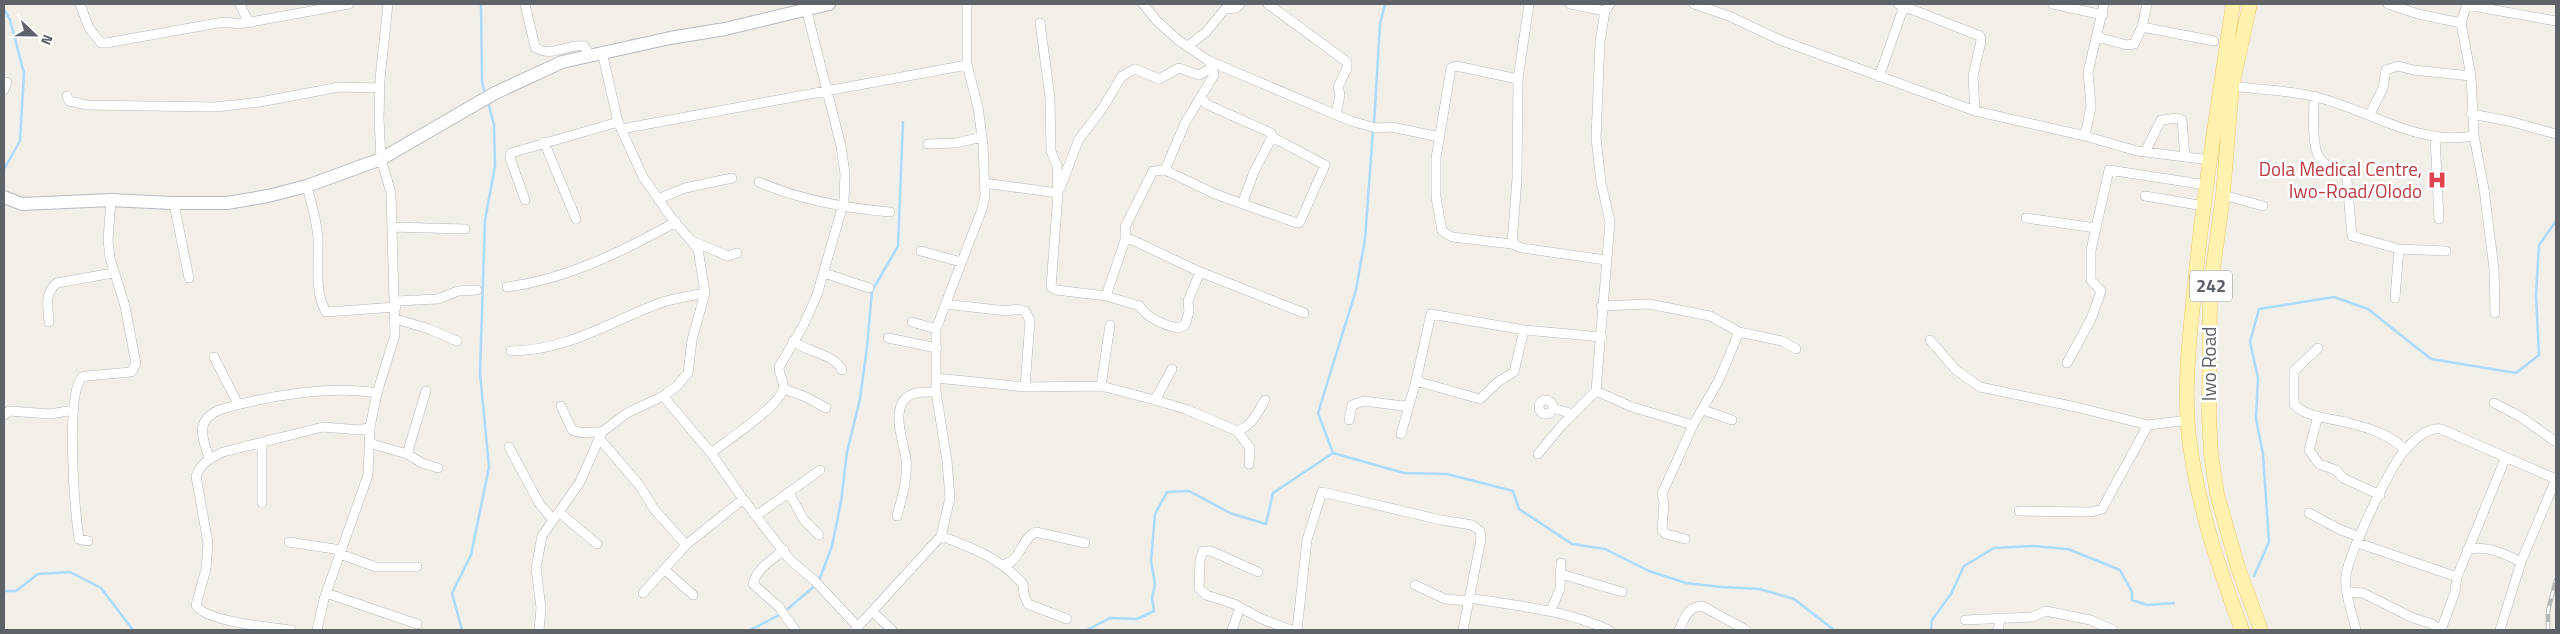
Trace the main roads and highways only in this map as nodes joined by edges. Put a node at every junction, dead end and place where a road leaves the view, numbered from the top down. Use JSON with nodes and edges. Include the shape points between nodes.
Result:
{"nodes":[{"id":1,"x":2233,"y":4,"type":"edge"},
{"id":2,"x":2250,"y":4,"type":"edge"},
{"id":3,"x":2259,"y":626,"type":"edge"},
{"id":4,"x":2242,"y":630,"type":"edge"}],
"edges":[{"from":1,"to":4,"type":"main road","name":"Iwo Road","via":[[2190,328],[2189,420],[2200,507]]},
{"from":2,"to":3,"type":"main road","name":"Iwo Road","number":"242","via":[[2232,86],[2223,195],[2210,292],[2209,417],[2217,494]]}]}
